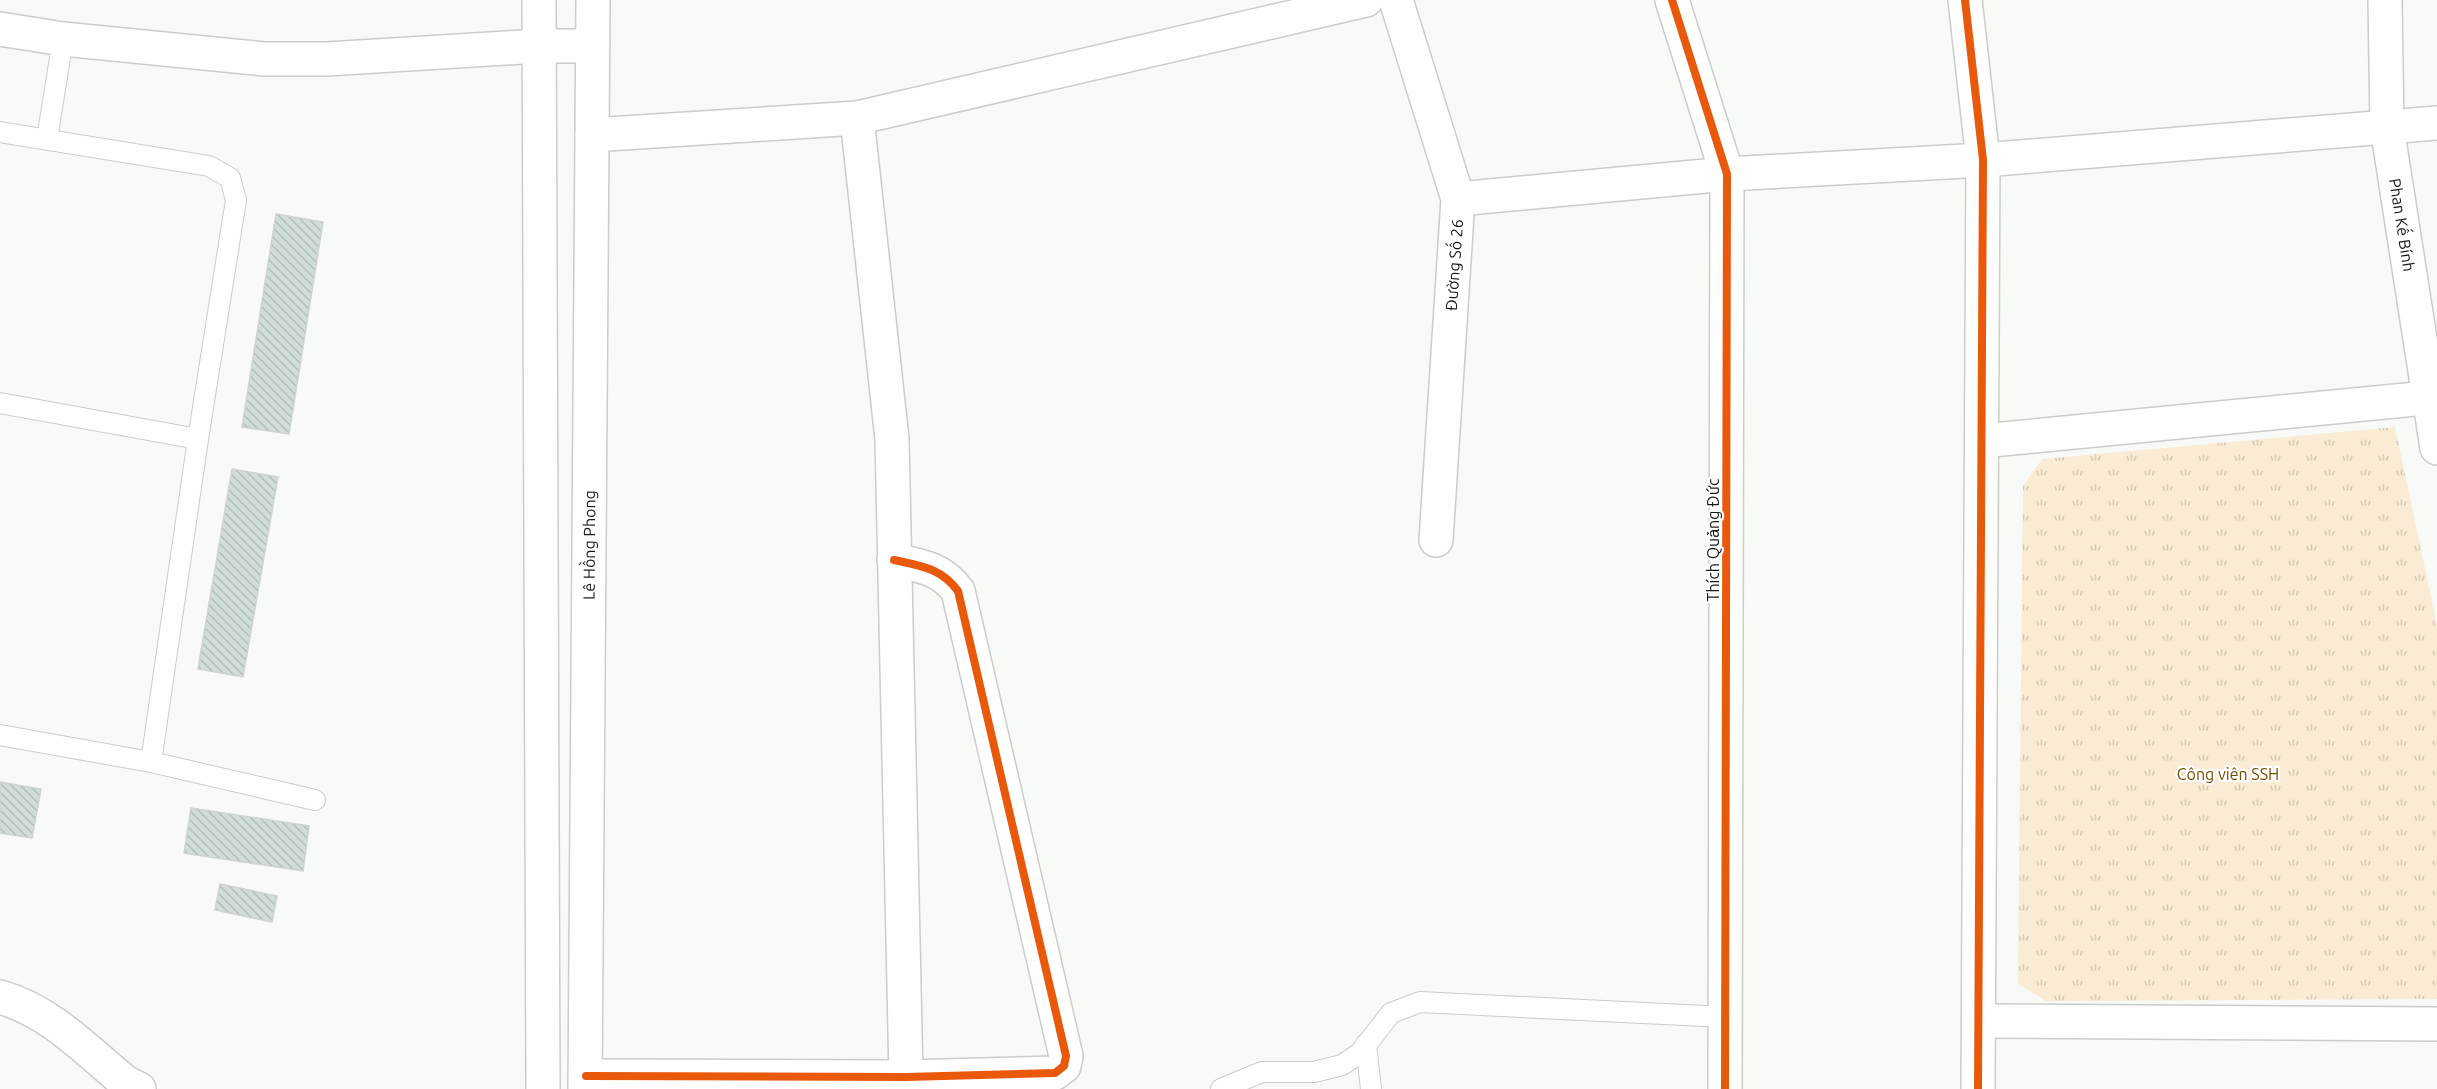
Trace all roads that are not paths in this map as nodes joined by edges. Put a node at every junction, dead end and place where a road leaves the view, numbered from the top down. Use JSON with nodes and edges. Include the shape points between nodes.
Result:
{"nodes":[{"id":1,"x":539,"y":0,"type":"edge"},
{"id":2,"x":593,"y":0,"type":"edge"},
{"id":3,"x":1366,"y":0,"type":"edge"},
{"id":4,"x":1396,"y":0,"type":"edge"},
{"id":5,"x":1672,"y":0,"type":"edge"},
{"id":6,"x":1965,"y":0,"type":"edge"},
{"id":7,"x":2385,"y":0,"type":"edge"},
{"id":8,"x":0,"y":29,"type":"edge"},
{"id":9,"x":63,"y":39,"type":"junction"},
{"id":10,"x":539,"y":46,"type":"junction"},
{"id":11,"x":593,"y":46,"type":"junction"},
{"id":12,"x":857,"y":118,"type":"junction"},
{"id":13,"x":2437,"y":123,"type":"edge"},
{"id":14,"x":2387,"y":127,"type":"junction"},
{"id":15,"x":0,"y":132,"type":"edge"},
{"id":16,"x":592,"y":135,"type":"junction"},
{"id":17,"x":47,"y":140,"type":"junction"},
{"id":18,"x":1983,"y":160,"type":"junction"},
{"id":19,"x":1727,"y":174,"type":"junction"},
{"id":20,"x":1458,"y":199,"type":"junction"},
{"id":21,"x":2432,"y":397,"type":"edge"},
{"id":22,"x":0,"y":403,"type":"edge"},
{"id":23,"x":198,"y":438,"type":"junction"},
{"id":24,"x":1982,"y":441,"type":"junction"},
{"id":25,"x":2437,"y":448,"type":"edge"},
{"id":26,"x":1436,"y":540,"type":"dead end"},
{"id":27,"x":894,"y":560,"type":"junction"},
{"id":28,"x":0,"y":735,"type":"edge"},
{"id":29,"x":151,"y":762,"type":"junction"},
{"id":30,"x":315,"y":800,"type":"dead end"},
{"id":31,"x":0,"y":997,"type":"edge"},
{"id":32,"x":1725,"y":1017,"type":"junction"},
{"id":33,"x":1979,"y":1021,"type":"junction"},
{"id":34,"x":2437,"y":1024,"type":"edge"},
{"id":35,"x":1366,"y":1044,"type":"junction"},
{"id":36,"x":906,"y":1077,"type":"junction"},
{"id":37,"x":1062,"y":1081,"type":"edge"},
{"id":38,"x":578,"y":1085,"type":"edge"},
{"id":39,"x":139,"y":1089,"type":"edge"},
{"id":40,"x":543,"y":1089,"type":"edge"},
{"id":41,"x":1221,"y":1089,"type":"edge"},
{"id":42,"x":1371,"y":1089,"type":"edge"},
{"id":43,"x":1725,"y":1089,"type":"edge"},
{"id":44,"x":1978,"y":1089,"type":"edge"}],
"edges":[{"from":1,"to":10,"type":"street"},
{"from":2,"to":11,"type":"street","name":"Lê Hồng Phong"},
{"from":3,"to":12,"type":"street"},
{"from":4,"to":20,"type":"street","name":"Đường Số 26"},
{"from":5,"to":19,"type":"street","name":"Thích Quảng Đức"},
{"from":6,"to":18,"type":"street"},
{"from":7,"to":14,"type":"street","name":"Phan Kế Bính"},
{"from":8,"to":9,"type":"street"},
{"from":9,"to":10,"type":"street","via":[[264,59]]},
{"from":9,"to":17,"type":"lane"},
{"from":10,"to":11,"type":"street"},
{"from":10,"to":40,"type":"street"},
{"from":11,"to":16,"type":"street","name":"Lê Hồng Phong"},
{"from":12,"to":16,"type":"street"},
{"from":12,"to":27,"type":"street","via":[[892,439]]},
{"from":13,"to":14,"type":"street"},
{"from":14,"to":18,"type":"street"},
{"from":14,"to":21,"type":"street","name":"Phan Kế Bính"},
{"from":15,"to":17,"type":"lane"},
{"from":16,"to":38,"type":"street","name":"Lê Hồng Phong"},
{"from":17,"to":23,"type":"lane","via":[[209,166],[230,178],[236,200]]},
{"from":18,"to":19,"type":"street"},
{"from":18,"to":24,"type":"street"},
{"from":19,"to":20,"type":"street"},
{"from":19,"to":32,"type":"street","name":"Thích Quảng Đức"},
{"from":20,"to":26,"type":"street","name":"Đường Số 26"},
{"from":21,"to":24,"type":"street"},
{"from":21,"to":25,"type":"street","name":"Phan Kế Bính"},
{"from":22,"to":23,"type":"lane"},
{"from":23,"to":29,"type":"lane"},
{"from":24,"to":33,"type":"street"},
{"from":27,"to":36,"type":"street"},
{"from":27,"to":37,"type":"street","via":[[934,569],[948,577],[958,591],[1066,1056]]},
{"from":28,"to":29,"type":"lane"},
{"from":29,"to":30,"type":"lane"},
{"from":31,"to":39,"type":"street","via":[[48,1019]]},
{"from":32,"to":35,"type":"lane","via":[[1419,1002],[1391,1013]]},
{"from":32,"to":43,"type":"street","name":"Thích Quảng Đức"},
{"from":33,"to":34,"type":"street"},
{"from":33,"to":44,"type":"street"},
{"from":35,"to":41,"type":"lane","via":[[1342,1065],[1314,1072],[1262,1072]]},
{"from":35,"to":42,"type":"lane"},
{"from":36,"to":37,"type":"street"},
{"from":36,"to":38,"type":"street"}]}
